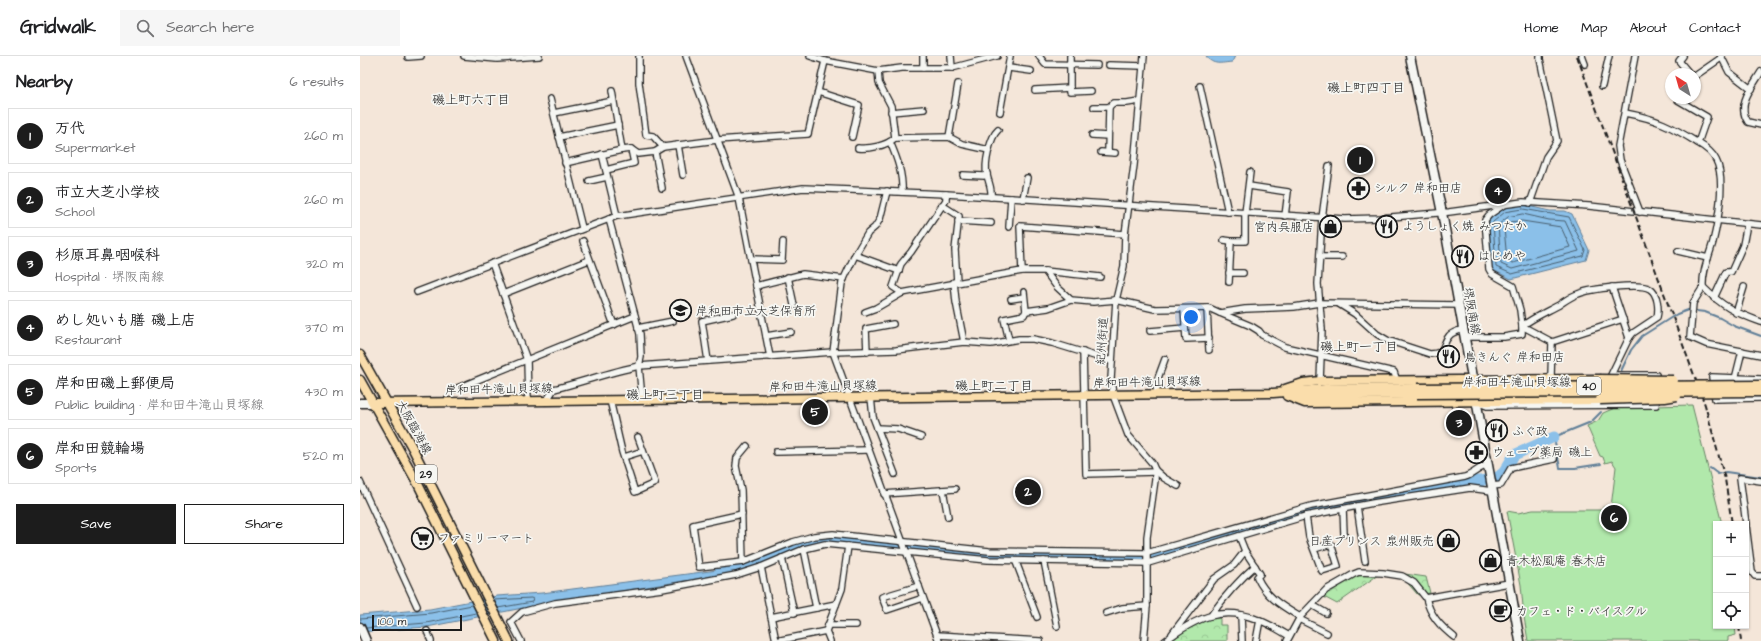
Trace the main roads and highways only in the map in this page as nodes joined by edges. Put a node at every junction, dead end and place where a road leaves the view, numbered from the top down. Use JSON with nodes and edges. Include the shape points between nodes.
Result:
{"nodes":[{"id":1,"x":1410,"y":56,"type":"edge"},
{"id":2,"x":360,"y":355,"type":"edge"},
{"id":3,"x":360,"y":380,"type":"edge"},
{"id":4,"x":1472,"y":380,"type":"junction"},
{"id":5,"x":1761,"y":385,"type":"edge"},
{"id":6,"x":1702,"y":388,"type":"junction"},
{"id":7,"x":1417,"y":391,"type":"junction"},
{"id":8,"x":1761,"y":392,"type":"edge"},
{"id":9,"x":1273,"y":393,"type":"junction"},
{"id":10,"x":1287,"y":396,"type":"junction"},
{"id":11,"x":1476,"y":402,"type":"junction"},
{"id":12,"x":360,"y":403,"type":"edge"},
{"id":13,"x":374,"y":403,"type":"junction"},
{"id":14,"x":388,"y":403,"type":"junction"},
{"id":15,"x":361,"y":630,"type":"edge"},
{"id":16,"x":366,"y":641,"type":"edge"},
{"id":17,"x":496,"y":641,"type":"edge"},
{"id":18,"x":509,"y":641,"type":"edge"},
{"id":19,"x":1520,"y":641,"type":"edge"}],
"edges":[{"from":1,"to":4,"type":"main road","name":"堺阪南線","via":[[1442,212]]},
{"from":2,"to":14,"type":"main road","name":"大阪臨海線","number":"29"},
{"from":3,"to":13,"type":"main road","name":"大阪臨海線","number":"29"},
{"from":4,"to":6,"type":"main road","bridge":true,"via":[[1671,380]]},
{"from":4,"to":9,"type":"main road","via":[[1320,381],[1303,383]]},
{"from":4,"to":11,"type":"main road","name":"堺阪南線"},
{"from":5,"to":6,"type":"main road","name":"岸和田牛滝山貝塚線","number":"40","bridge":true},
{"from":6,"to":7,"type":"main road","name":"岸和田牛滝山貝塚線","number":"40","bridge":true},
{"from":6,"to":8,"type":"main road","name":"岸和田牛滝山貝塚線","number":"40","bridge":true},
{"from":6,"to":11,"type":"main road","bridge":true,"via":[[1665,398]]},
{"from":7,"to":9,"type":"main road","name":"岸和田牛滝山貝塚線","number":"40","via":[[1325,389]]},
{"from":7,"to":10,"type":"main road","name":"岸和田牛滝山貝塚線","number":"40"},
{"from":9,"to":10,"type":"main road","name":"岸和田牛滝山貝塚線","number":"40"},
{"from":9,"to":14,"type":"main road","name":"岸和田牛滝山貝塚線","number":"40"},
{"from":10,"to":11,"type":"main road","via":[[1305,403]]},
{"from":11,"to":19,"type":"main road","name":"堺阪南線"},
{"from":12,"to":13,"type":"main road"},
{"from":13,"to":14,"type":"main road","name":"岸和田牛滝山貝塚線","number":"40"},
{"from":13,"to":17,"type":"main road","name":"大阪臨海線","number":"29","via":[[418,484]]},
{"from":14,"to":18,"type":"main road","name":"大阪臨海線","number":"29"},
{"from":15,"to":16,"type":"main road"}]}
